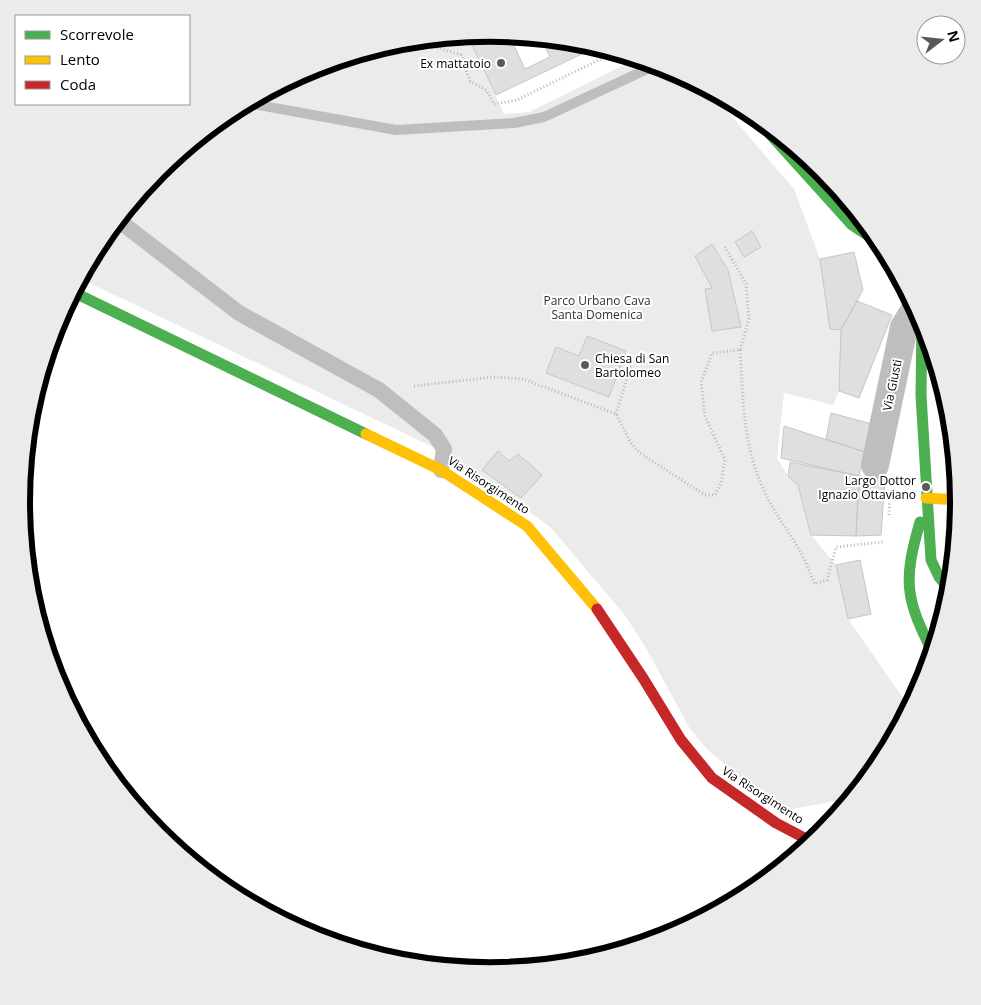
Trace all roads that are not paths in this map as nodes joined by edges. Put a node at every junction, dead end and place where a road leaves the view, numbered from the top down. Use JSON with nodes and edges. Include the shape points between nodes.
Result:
{"nodes":[{"id":1,"x":774,"y":139,"type":"edge"},
{"id":2,"x":123,"y":224,"type":"edge"},
{"id":3,"x":863,"y":232,"type":"edge"},
{"id":4,"x":79,"y":295,"type":"edge"},
{"id":5,"x":911,"y":315,"type":"edge"},
{"id":6,"x":922,"y":341,"type":"edge"},
{"id":7,"x":875,"y":465,"type":"road end"},
{"id":8,"x":442,"y":470,"type":"junction"},
{"id":9,"x":926,"y":498,"type":"junction"},
{"id":10,"x":951,"y":499,"type":"edge"},
{"id":11,"x":944,"y":582,"type":"edge"},
{"id":12,"x":929,"y":645,"type":"edge"},
{"id":13,"x":805,"y":838,"type":"edge"}],
"edges":[{"from":1,"to":3,"type":"main road","via":[[852,225]]},
{"from":2,"to":8,"type":"lane","via":[[239,313],[379,390],[435,435],[444,449]]},
{"from":4,"to":8,"type":"main road","name":"Via Risorgimento"},
{"from":5,"to":7,"type":"street","name":"Via Giusti","via":[[904,327]]},
{"from":6,"to":9,"type":"main road"},
{"from":8,"to":13,"type":"main road","name":"Via Risorgimento","via":[[527,526],[594,605],[680,740],[712,778],[776,823]]},
{"from":9,"to":10,"type":"main road"},
{"from":9,"to":11,"type":"main road","via":[[930,560]]},
{"from":9,"to":12,"type":"main road","via":[[908,577],[912,606]]}]}
